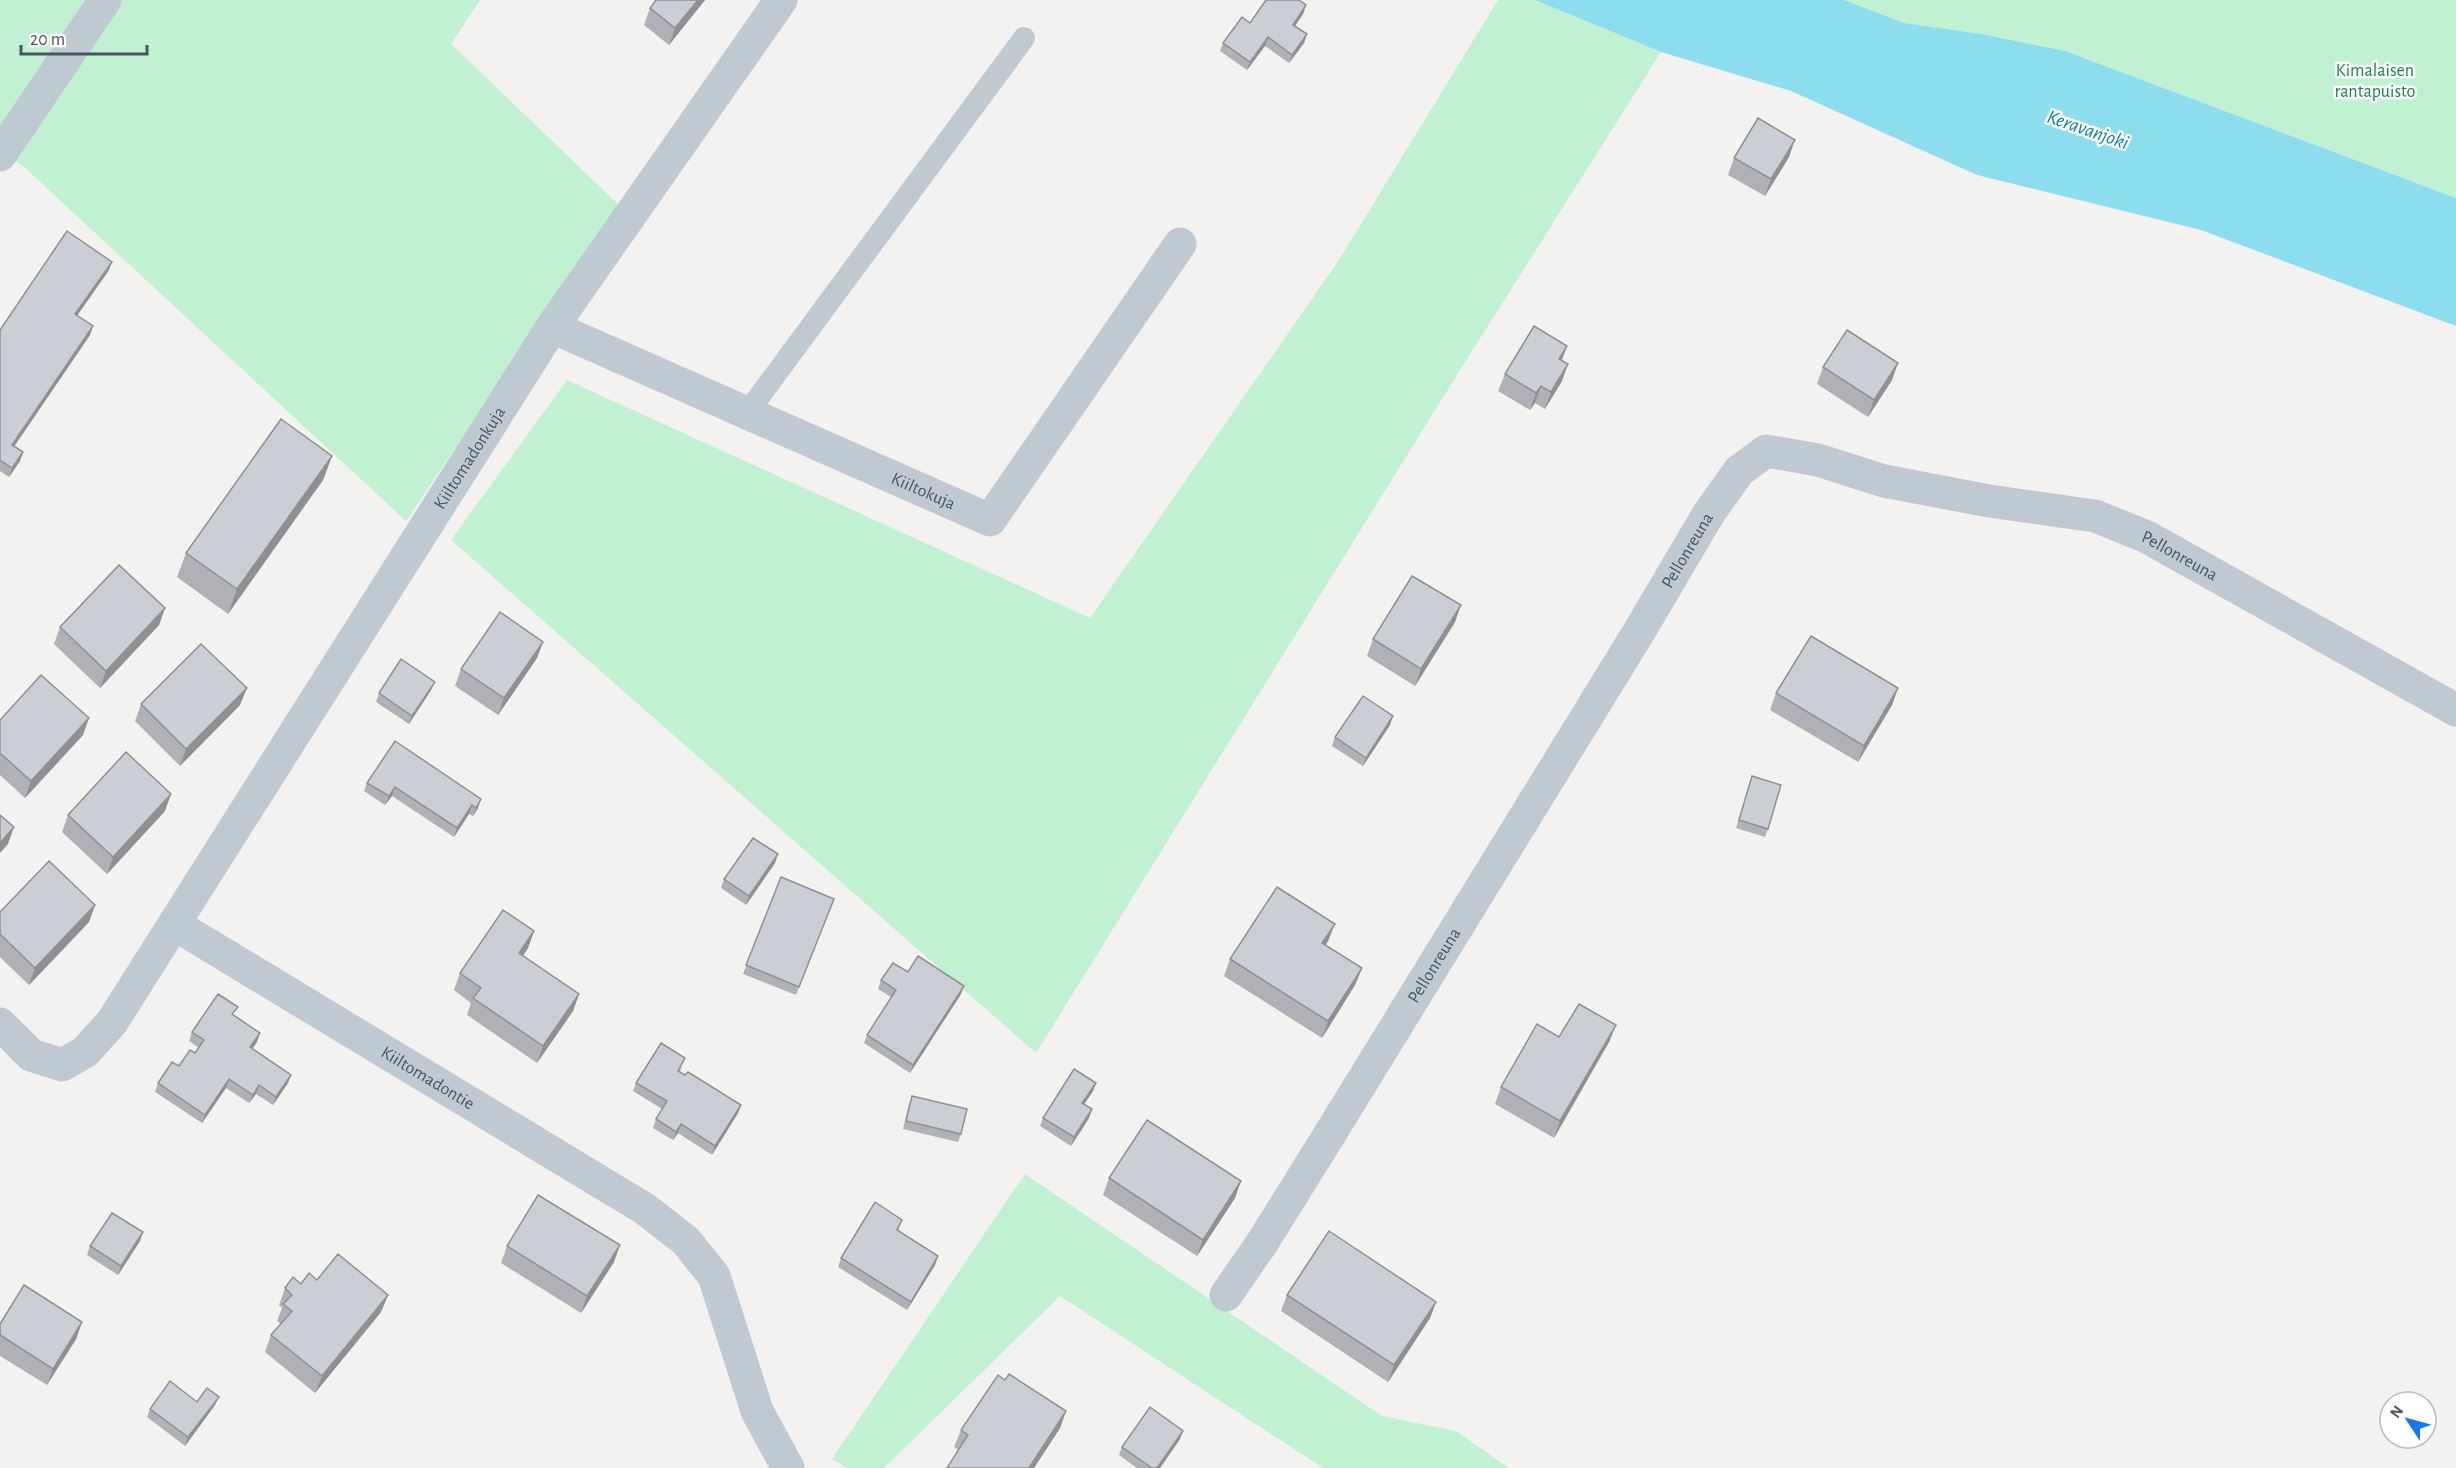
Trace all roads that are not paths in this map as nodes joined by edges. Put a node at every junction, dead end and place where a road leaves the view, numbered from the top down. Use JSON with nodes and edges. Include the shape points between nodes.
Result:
{"nodes":[{"id":1,"x":105,"y":0,"type":"edge"},
{"id":2,"x":781,"y":0,"type":"edge"},
{"id":3,"x":1024,"y":38,"type":"dead end"},
{"id":4,"x":0,"y":155,"type":"edge"},
{"id":5,"x":1180,"y":244,"type":"dead end"},
{"id":6,"x":552,"y":327,"type":"junction"},
{"id":7,"x":747,"y":413,"type":"junction"},
{"id":8,"x":2456,"y":710,"type":"edge"},
{"id":9,"x":174,"y":924,"type":"junction"},
{"id":10,"x":0,"y":1024,"type":"edge"},
{"id":11,"x":1226,"y":1295,"type":"dead end"},
{"id":12,"x":788,"y":1468,"type":"edge"}],
"edges":[{"from":1,"to":4,"type":"street"},
{"from":2,"to":6,"type":"street","name":"Kiiltomadonkuja"},
{"from":3,"to":7,"type":"lane"},
{"from":5,"to":7,"type":"street","name":"Kiiltokuja","via":[[990,520]]},
{"from":6,"to":7,"type":"street","name":"Kiiltokuja"},
{"from":6,"to":9,"type":"street","name":"Kiiltomadonkuja"},
{"from":8,"to":11,"type":"street","name":"Pellonreuna","via":[[2147,537],[2095,516],[1884,481],[1818,460],[1766,451],[1739,471],[1708,513],[1637,635],[1262,1243]]},
{"from":9,"to":10,"type":"street","via":[[112,1022],[85,1052],[62,1065],[31,1055]]},
{"from":9,"to":12,"type":"street","name":"Kiiltomadontie","via":[[645,1209],[686,1241],[714,1276],[757,1411]]}]}
